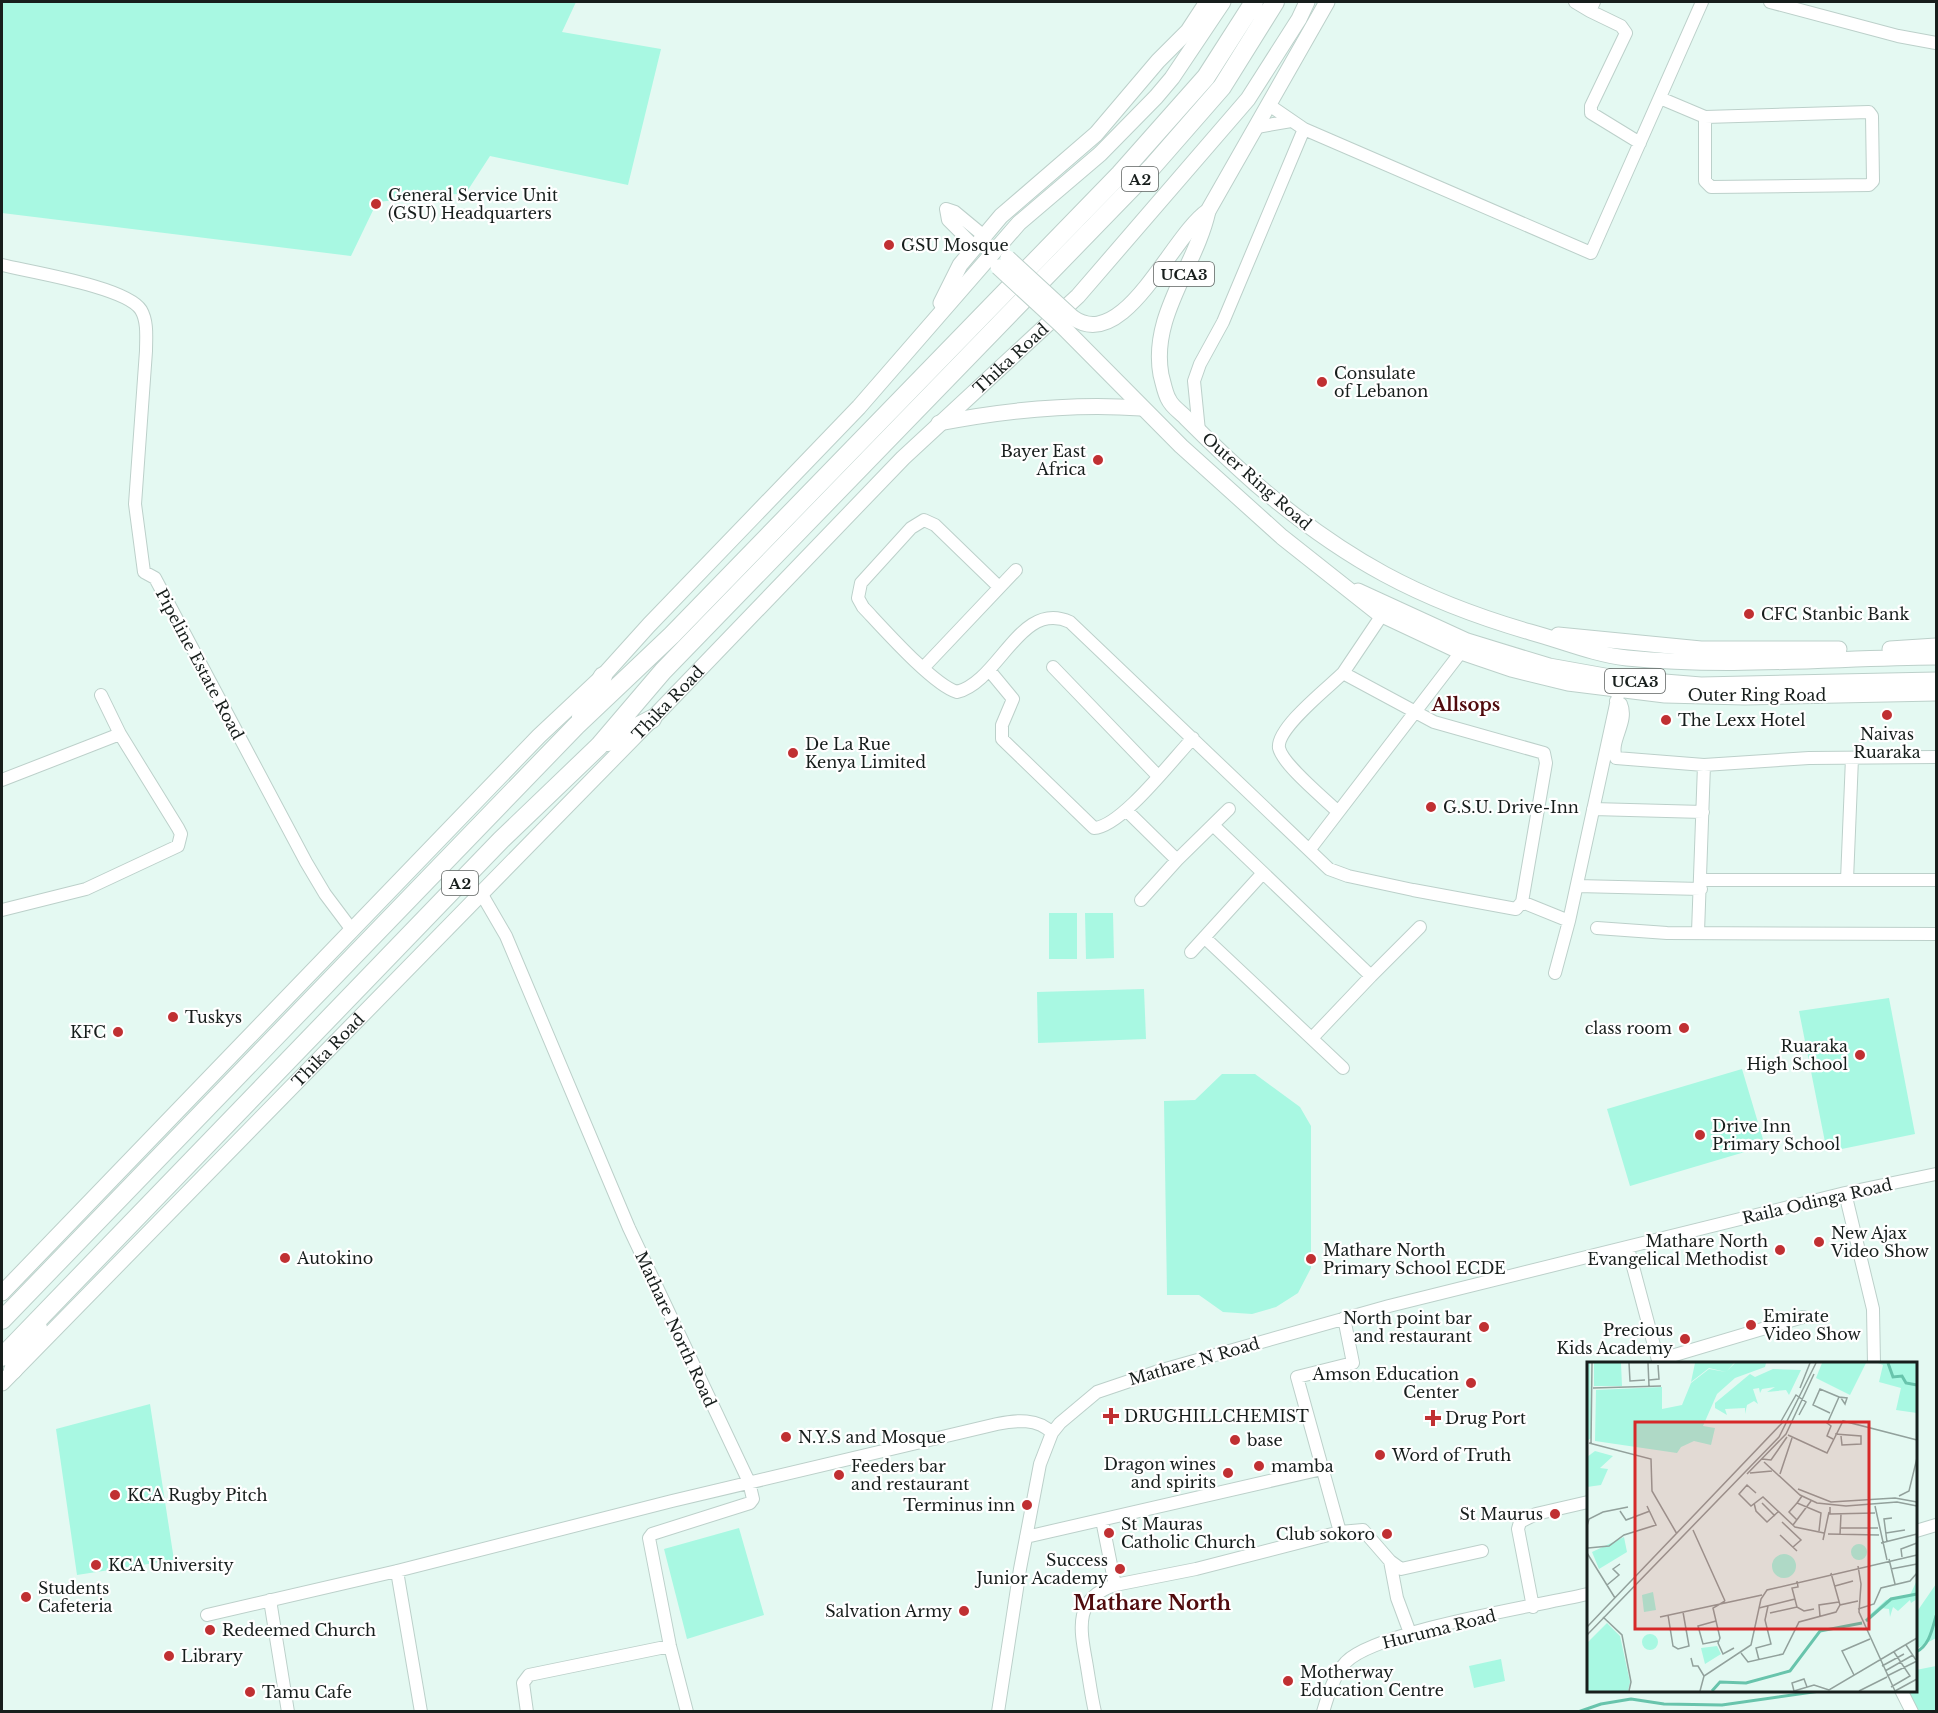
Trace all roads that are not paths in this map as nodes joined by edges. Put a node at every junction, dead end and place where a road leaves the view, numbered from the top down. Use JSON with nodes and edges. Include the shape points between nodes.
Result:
{"nodes":[{"id":1,"x":1207,"y":2,"type":"edge"},
{"id":2,"x":1213,"y":2,"type":"edge"},
{"id":3,"x":1223,"y":2,"type":"edge"},
{"id":4,"x":1254,"y":2,"type":"edge"},
{"id":5,"x":1275,"y":2,"type":"edge"},
{"id":6,"x":1307,"y":2,"type":"edge"},
{"id":7,"x":1328,"y":2,"type":"edge"},
{"id":8,"x":1575,"y":2,"type":"edge"},
{"id":9,"x":1702,"y":2,"type":"edge"},
{"id":10,"x":1770,"y":2,"type":"edge"},
{"id":11,"x":1592,"y":6,"type":"edge"},
{"id":12,"x":1212,"y":19,"type":"junction"},
{"id":13,"x":1299,"y":19,"type":"junction"},
{"id":14,"x":1314,"y":24,"type":"junction"},
{"id":15,"x":1936,"y":43,"type":"edge"},
{"id":16,"x":1659,"y":98,"type":"junction"},
{"id":17,"x":1269,"y":105,"type":"junction"},
{"id":18,"x":1705,"y":117,"type":"junction"},
{"id":19,"x":1291,"y":121,"type":"junction"},
{"id":20,"x":1257,"y":127,"type":"junction"},
{"id":21,"x":1304,"y":129,"type":"junction"},
{"id":22,"x":1640,"y":143,"type":"junction"},
{"id":23,"x":1043,"y":204,"type":"junction"},
{"id":24,"x":1208,"y":211,"type":"junction"},
{"id":25,"x":1001,"y":216,"type":"junction"},
{"id":26,"x":997,"y":258,"type":"junction"},
{"id":27,"x":2,"y":265,"type":"edge"},
{"id":28,"x":1073,"y":323,"type":"junction"},
{"id":29,"x":925,"y":332,"type":"junction"},
{"id":30,"x":1141,"y":408,"type":"junction"},
{"id":31,"x":939,"y":423,"type":"junction"},
{"id":32,"x":1199,"y":431,"type":"junction"},
{"id":33,"x":1016,"y":570,"type":"dead end"},
{"id":34,"x":999,"y":587,"type":"junction"},
{"id":35,"x":1349,"y":588,"type":"junction"},
{"id":36,"x":1382,"y":615,"type":"junction"},
{"id":37,"x":1534,"y":633,"type":"junction"},
{"id":38,"x":1936,"y":646,"type":"edge"},
{"id":39,"x":1461,"y":652,"type":"junction"},
{"id":40,"x":1936,"y":657,"type":"edge"},
{"id":41,"x":1053,"y":667,"type":"dead end"},
{"id":42,"x":924,"y":668,"type":"junction"},
{"id":43,"x":989,"y":670,"type":"junction"},
{"id":44,"x":1343,"y":673,"type":"junction"},
{"id":45,"x":603,"y":676,"type":"junction"},
{"id":46,"x":1936,"y":680,"type":"edge"},
{"id":47,"x":1936,"y":693,"type":"edge"},
{"id":48,"x":101,"y":695,"type":"dead end"},
{"id":49,"x":1617,"y":696,"type":"junction"},
{"id":50,"x":1416,"y":713,"type":"junction"},
{"id":51,"x":652,"y":719,"type":"junction"},
{"id":52,"x":576,"y":726,"type":"junction"},
{"id":53,"x":120,"y":734,"type":"junction"},
{"id":54,"x":1193,"y":738,"type":"junction"},
{"id":55,"x":599,"y":746,"type":"junction"},
{"id":56,"x":1936,"y":757,"type":"edge"},
{"id":57,"x":1852,"y":758,"type":"junction"},
{"id":58,"x":1704,"y":765,"type":"junction"},
{"id":59,"x":1157,"y":775,"type":"junction"},
{"id":60,"x":2,"y":780,"type":"edge"},
{"id":61,"x":1593,"y":808,"type":"junction"},
{"id":62,"x":1229,"y":809,"type":"dead end"},
{"id":63,"x":1127,"y":811,"type":"junction"},
{"id":64,"x":1338,"y":812,"type":"junction"},
{"id":65,"x":1703,"y":813,"type":"junction"},
{"id":66,"x":1214,"y":826,"type":"junction"},
{"id":67,"x":1310,"y":849,"type":"junction"},
{"id":68,"x":1177,"y":860,"type":"junction"},
{"id":69,"x":1262,"y":874,"type":"junction"},
{"id":70,"x":1847,"y":880,"type":"junction"},
{"id":71,"x":1936,"y":880,"type":"edge"},
{"id":72,"x":1577,"y":885,"type":"junction"},
{"id":73,"x":1701,"y":885,"type":"junction"},
{"id":74,"x":481,"y":893,"type":"junction"},
{"id":75,"x":1141,"y":900,"type":"dead end"},
{"id":76,"x":1522,"y":902,"type":"junction"},
{"id":77,"x":2,"y":910,"type":"edge"},
{"id":78,"x":1569,"y":921,"type":"junction"},
{"id":79,"x":1420,"y":927,"type":"dead end"},
{"id":80,"x":1598,"y":928,"type":"dead end"},
{"id":81,"x":352,"y":930,"type":"junction"},
{"id":82,"x":1698,"y":932,"type":"junction"},
{"id":83,"x":1936,"y":934,"type":"edge"},
{"id":84,"x":1205,"y":938,"type":"junction"},
{"id":85,"x":1191,"y":952,"type":"dead end"},
{"id":86,"x":1554,"y":973,"type":"dead end"},
{"id":87,"x":1371,"y":976,"type":"junction"},
{"id":88,"x":1312,"y":1038,"type":"junction"},
{"id":89,"x":1343,"y":1068,"type":"dead end"},
{"id":90,"x":1936,"y":1174,"type":"edge"},
{"id":91,"x":1845,"y":1193,"type":"junction"},
{"id":92,"x":1628,"y":1248,"type":"junction"},
{"id":93,"x":38,"y":1281,"type":"junction"},
{"id":94,"x":2,"y":1293,"type":"edge"},
{"id":95,"x":2,"y":1305,"type":"edge"},
{"id":96,"x":1803,"y":1317,"type":"dead end"},
{"id":97,"x":1344,"y":1318,"type":"junction"},
{"id":98,"x":2,"y":1320,"type":"edge"},
{"id":99,"x":1658,"y":1362,"type":"edge"},
{"id":100,"x":1874,"y":1362,"type":"edge"},
{"id":101,"x":5,"y":1370,"type":"edge"},
{"id":102,"x":1052,"y":1433,"type":"junction"},
{"id":103,"x":1322,"y":1469,"type":"junction"},
{"id":104,"x":749,"y":1482,"type":"junction"},
{"id":105,"x":1587,"y":1502,"type":"edge"},
{"id":106,"x":1102,"y":1520,"type":"junction"},
{"id":107,"x":1936,"y":1526,"type":"edge"},
{"id":108,"x":1917,"y":1531,"type":"edge"},
{"id":109,"x":1340,"y":1532,"type":"junction"},
{"id":110,"x":1026,"y":1537,"type":"junction"},
{"id":111,"x":1482,"y":1551,"type":"dead end"},
{"id":112,"x":1390,"y":1561,"type":"junction"},
{"id":113,"x":397,"y":1571,"type":"junction"},
{"id":114,"x":1115,"y":1585,"type":"junction"},
{"id":115,"x":1587,"y":1594,"type":"edge"},
{"id":116,"x":270,"y":1600,"type":"junction"},
{"id":117,"x":1533,"y":1606,"type":"junction"},
{"id":118,"x":207,"y":1615,"type":"dead end"},
{"id":119,"x":1410,"y":1633,"type":"junction"},
{"id":120,"x":670,"y":1646,"type":"junction"},
{"id":121,"x":1902,"y":1692,"type":"edge"},
{"id":122,"x":288,"y":1712,"type":"edge"},
{"id":123,"x":421,"y":1712,"type":"edge"},
{"id":124,"x":527,"y":1712,"type":"edge"},
{"id":125,"x":687,"y":1712,"type":"edge"},
{"id":126,"x":998,"y":1712,"type":"edge"},
{"id":127,"x":1095,"y":1712,"type":"edge"},
{"id":128,"x":1323,"y":1712,"type":"edge"},
{"id":129,"x":1912,"y":1712,"type":"edge"}],
"edges":[{"from":1,"to":25,"type":"main road","via":[[1188,31],[1096,134]]},
{"from":2,"to":12,"type":"main road"},
{"from":3,"to":12,"type":"main road"},
{"from":4,"to":52,"type":"highway","number":"A2","via":[[1206,77],[1141,152],[672,635]]},
{"from":5,"to":55,"type":"highway","name":"Thika Road","number":"A2","via":[[1242,59],[1190,125],[663,671]]},
{"from":6,"to":13,"type":"main road","name":"Thika Road"},
{"from":7,"to":14,"type":"main road"},
{"from":8,"to":11,"type":"street"},
{"from":9,"to":16,"type":"street"},
{"from":10,"to":15,"type":"street"},
{"from":11,"to":22,"type":"street","via":[[1626,33],[1591,113]]},
{"from":12,"to":23,"type":"main road","via":[[1156,97]]},
{"from":13,"to":14,"type":"main road"},
{"from":13,"to":31,"type":"main road","name":"Thika Road","via":[[1248,99],[1078,296]]},
{"from":14,"to":17,"type":"main road"},
{"from":16,"to":18,"type":"street"},
{"from":16,"to":22,"type":"street"},
{"from":17,"to":19,"type":"street"},
{"from":17,"to":20,"type":"main road"},
{"from":18,"to":18,"type":"street","via":[[1869,112],[1873,181],[1869,185],[1711,187],[1705,182]]},
{"from":19,"to":20,"type":"street"},
{"from":19,"to":21,"type":"street"},
{"from":20,"to":24,"type":"main road"},
{"from":21,"to":22,"type":"street","via":[[1591,253]]},
{"from":21,"to":32,"type":"street","via":[[1194,381]]},
{"from":23,"to":25,"type":"main road"},
{"from":23,"to":26,"type":"main road"},
{"from":24,"to":28,"type":"main road","via":[[1186,230],[1116,319],[1101,325]]},
{"from":24,"to":32,"type":"main road","name":"Outer Ring Road","number":"UCA3","via":[[1165,319],[1160,355],[1169,401]]},
{"from":25,"to":29,"type":"main road","via":[[960,265]]},
{"from":26,"to":28,"type":"main road","name":"Outer Ring Road","bridge":true},
{"from":26,"to":29,"type":"main road"},
{"from":27,"to":81,"type":"street","name":"Pipeline Estate Road","via":[[106,289],[133,301],[141,310],[147,331],[135,504],[144,572],[154,578],[306,862]]},
{"from":28,"to":30,"type":"main road","name":"Outer Ring Road"},
{"from":29,"to":45,"type":"main road","via":[[859,407]]},
{"from":30,"to":31,"type":"main road","via":[[1080,405]]},
{"from":30,"to":35,"type":"main road","name":"Outer Ring Road","number":"UCA3","via":[[1274,530]]},
{"from":31,"to":51,"type":"main road","name":"Thika Road"},
{"from":32,"to":37,"type":"main road","name":"Outer Ring Road","number":"UCA3","via":[[1286,509],[1364,565],[1421,595],[1485,620]]},
{"from":33,"to":34,"type":"street"},
{"from":34,"to":42,"type":"street"},
{"from":34,"to":42,"type":"street","via":[[928,520],[918,521],[911,528],[861,583],[858,598]]},
{"from":35,"to":36,"type":"main road","name":"Outer Ring Road","number":"UCA3"},
{"from":35,"to":46,"type":"main road","name":"Outer Ring Road","number":"UCA3","via":[[1467,641],[1549,666],[1616,678],[1701,685]]},
{"from":36,"to":39,"type":"main road","name":"Outer Ring Road","number":"UCA3"},
{"from":36,"to":44,"type":"street"},
{"from":37,"to":38,"type":"main road","name":"Outer Ring Road","number":"UCA3","via":[[1701,649]]},
{"from":37,"to":40,"type":"main road","name":"Outer Ring Road","number":"UCA3","via":[[1595,652],[1667,660]]},
{"from":39,"to":49,"type":"main road","name":"Outer Ring Road","number":"UCA3"},
{"from":39,"to":50,"type":"street"},
{"from":41,"to":59,"type":"street"},
{"from":42,"to":43,"type":"street","via":[[957,692]]},
{"from":43,"to":54,"type":"street","via":[[1036,620],[1062,618]]},
{"from":43,"to":63,"type":"street","via":[[1013,699],[1001,730],[1006,745],[1088,825],[1106,826]]},
{"from":44,"to":50,"type":"street"},
{"from":44,"to":64,"type":"street","via":[[1288,725],[1279,747],[1287,761]]},
{"from":45,"to":52,"type":"highway"},
{"from":45,"to":81,"type":"main road","via":[[539,736]]},
{"from":47,"to":49,"type":"main road","name":"Outer Ring Road","number":"UCA3"},
{"from":48,"to":53,"type":"street"},
{"from":49,"to":58,"type":"street","via":[[1624,715],[1616,758]]},
{"from":49,"to":61,"type":"street"},
{"from":50,"to":64,"type":"street"},
{"from":50,"to":76,"type":"street","via":[[1464,732],[1544,753],[1546,763]]},
{"from":51,"to":55,"type":"highway"},
{"from":51,"to":74,"type":"main road","name":"Thika Road"},
{"from":52,"to":93,"type":"highway","number":"A2"},
{"from":53,"to":60,"type":"street"},
{"from":53,"to":77,"type":"street","via":[[178,828],[178,846],[86,889]]},
{"from":54,"to":59,"type":"street"},
{"from":54,"to":67,"type":"street"},
{"from":55,"to":101,"type":"highway","name":"Thika Road","number":"A2","via":[[501,840],[50,1305]]},
{"from":56,"to":57,"type":"street"},
{"from":57,"to":58,"type":"street"},
{"from":57,"to":70,"type":"street"},
{"from":58,"to":65,"type":"street"},
{"from":59,"to":63,"type":"street"},
{"from":61,"to":65,"type":"street"},
{"from":61,"to":72,"type":"street"},
{"from":62,"to":66,"type":"street"},
{"from":63,"to":68,"type":"street"},
{"from":64,"to":67,"type":"street"},
{"from":65,"to":73,"type":"street"},
{"from":66,"to":68,"type":"street"},
{"from":66,"to":69,"type":"street"},
{"from":67,"to":76,"type":"street","via":[[1329,869],[1348,876],[1510,909],[1518,908]]},
{"from":68,"to":75,"type":"street"},
{"from":69,"to":84,"type":"street"},
{"from":69,"to":87,"type":"street"},
{"from":70,"to":71,"type":"street"},
{"from":70,"to":73,"type":"street"},
{"from":72,"to":73,"type":"street"},
{"from":72,"to":78,"type":"street"},
{"from":73,"to":82,"type":"street"},
{"from":74,"to":101,"type":"main road","name":"Thika Road"},
{"from":74,"to":104,"type":"street","name":"Mathare North Road","via":[[506,936],[630,1228]]},
{"from":76,"to":78,"type":"street"},
{"from":78,"to":86,"type":"street"},
{"from":79,"to":87,"type":"street"},
{"from":80,"to":82,"type":"street"},
{"from":81,"to":94,"type":"main road"},
{"from":82,"to":83,"type":"street"},
{"from":84,"to":85,"type":"street"},
{"from":84,"to":88,"type":"street"},
{"from":87,"to":88,"type":"street"},
{"from":88,"to":89,"type":"street"},
{"from":90,"to":91,"type":"street","name":"Raila Odinga Road"},
{"from":91,"to":92,"type":"street","name":"Raila Odinga Road"},
{"from":91,"to":100,"type":"street","via":[[1873,1309]]},
{"from":92,"to":97,"type":"street","name":"Mathare N Road"},
{"from":92,"to":99,"type":"street"},
{"from":93,"to":95,"type":"highway"},
{"from":93,"to":98,"type":"highway","number":"A2"},
{"from":96,"to":99,"type":"street"},
{"from":97,"to":102,"type":"street","name":"Mathare N Road","via":[[1104,1388]]},
{"from":97,"to":103,"type":"street","via":[[1353,1363],[1297,1377]]},
{"from":102,"to":104,"type":"street","via":[[1032,1422],[1003,1423]]},
{"from":102,"to":110,"type":"street","name":"Mathare N Road","via":[[1035,1482]]},
{"from":103,"to":106,"type":"street"},
{"from":103,"to":109,"type":"street"},
{"from":104,"to":113,"type":"street"},
{"from":104,"to":120,"type":"street","via":[[753,1499],[750,1503],[649,1538]]},
{"from":105,"to":117,"type":"street","via":[[1536,1514],[1520,1522],[1518,1529]]},
{"from":106,"to":110,"type":"street"},
{"from":106,"to":114,"type":"street"},
{"from":107,"to":108,"type":"street"},
{"from":109,"to":112,"type":"street","via":[[1363,1530]]},
{"from":109,"to":114,"type":"street"},
{"from":110,"to":126,"type":"street","name":"Mathare N Road"},
{"from":111,"to":112,"type":"street","via":[[1406,1568],[1398,1568]]},
{"from":112,"to":119,"type":"street","via":[[1397,1598]]},
{"from":113,"to":116,"type":"street"},
{"from":113,"to":123,"type":"street"},
{"from":114,"to":127,"type":"street","via":[[1088,1602],[1080,1628]]},
{"from":115,"to":117,"type":"street","name":"Huruma Road"},
{"from":116,"to":118,"type":"street"},
{"from":116,"to":122,"type":"street"},
{"from":117,"to":119,"type":"street","name":"Huruma Road"},
{"from":119,"to":128,"type":"street","name":"Huruma Road","via":[[1370,1647],[1346,1662]]},
{"from":120,"to":124,"type":"street","via":[[529,1675],[523,1683]]},
{"from":120,"to":125,"type":"street"},
{"from":121,"to":129,"type":"street"}]}
